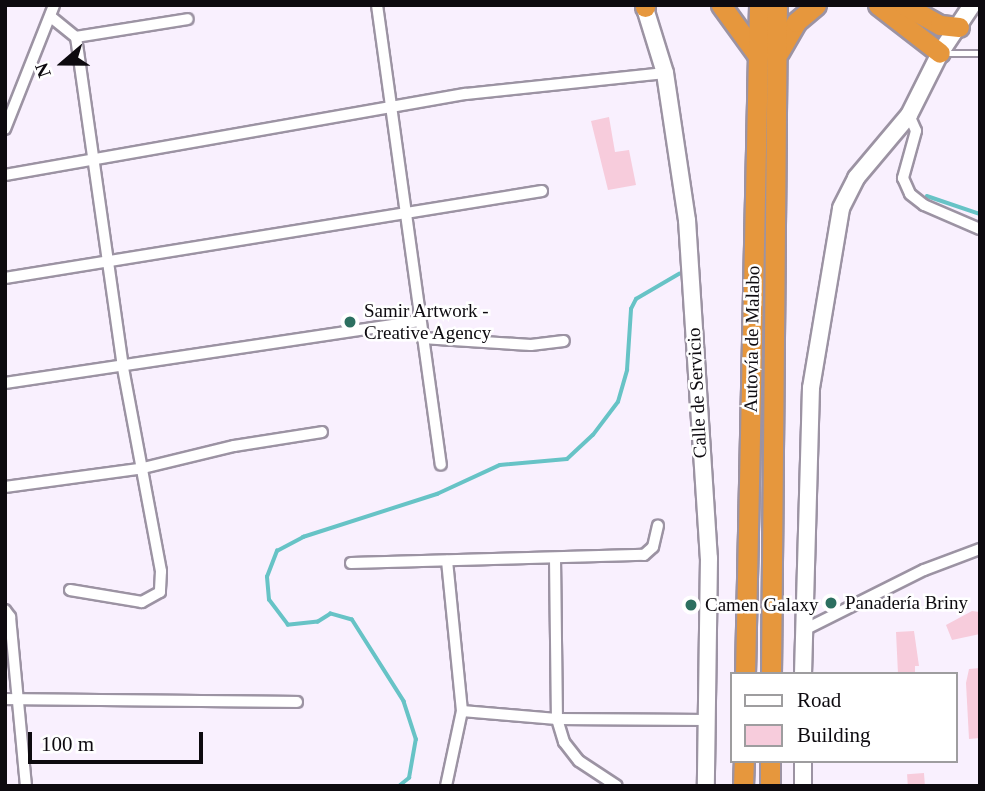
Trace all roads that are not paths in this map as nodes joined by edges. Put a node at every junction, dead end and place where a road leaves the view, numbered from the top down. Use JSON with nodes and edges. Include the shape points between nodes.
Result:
{"nodes":[{"id":1,"x":54,"y":5,"type":"edge"},
{"id":2,"x":377,"y":5,"type":"edge"},
{"id":3,"x":721,"y":5,"type":"edge"},
{"id":4,"x":759,"y":5,"type":"edge"},
{"id":5,"x":777,"y":5,"type":"edge"},
{"id":6,"x":816,"y":5,"type":"edge"},
{"id":7,"x":878,"y":5,"type":"edge"},
{"id":8,"x":904,"y":5,"type":"edge"},
{"id":9,"x":972,"y":5,"type":"edge"},
{"id":10,"x":644,"y":6,"type":"edge"},
{"id":11,"x":51,"y":17,"type":"junction"},
{"id":12,"x":188,"y":19,"type":"dead end"},
{"id":13,"x":959,"y":27,"type":"junction"},
{"id":14,"x":76,"y":37,"type":"junction"},
{"id":15,"x":940,"y":53,"type":"junction"},
{"id":16,"x":980,"y":53,"type":"edge"},
{"id":17,"x":767,"y":58,"type":"junction"},
{"id":18,"x":665,"y":73,"type":"junction"},
{"id":19,"x":391,"y":106,"type":"junction"},
{"id":20,"x":909,"y":115,"type":"junction"},
{"id":21,"x":5,"y":129,"type":"edge"},
{"id":22,"x":94,"y":159,"type":"junction"},
{"id":23,"x":5,"y":175,"type":"edge"},
{"id":24,"x":542,"y":191,"type":"dead end"},
{"id":25,"x":406,"y":215,"type":"junction"},
{"id":26,"x":980,"y":229,"type":"edge"},
{"id":27,"x":107,"y":262,"type":"junction"},
{"id":28,"x":5,"y":278,"type":"edge"},
{"id":29,"x":419,"y":321,"type":"junction"},
{"id":30,"x":422,"y":338,"type":"junction"},
{"id":31,"x":564,"y":341,"type":"dead end"},
{"id":32,"x":123,"y":368,"type":"junction"},
{"id":33,"x":5,"y":383,"type":"edge"},
{"id":34,"x":322,"y":432,"type":"dead end"},
{"id":35,"x":441,"y":465,"type":"dead end"},
{"id":36,"x":139,"y":469,"type":"junction"},
{"id":37,"x":5,"y":487,"type":"edge"},
{"id":38,"x":658,"y":526,"type":"dead end"},
{"id":39,"x":980,"y":549,"type":"edge"},
{"id":40,"x":555,"y":558,"type":"junction"},
{"id":41,"x":447,"y":561,"type":"junction"},
{"id":42,"x":351,"y":563,"type":"dead end"},
{"id":43,"x":70,"y":590,"type":"dead end"},
{"id":44,"x":5,"y":610,"type":"edge"},
{"id":45,"x":804,"y":622,"type":"junction"},
{"id":46,"x":745,"y":672,"type":"edge"},
{"id":47,"x":771,"y":672,"type":"edge"},
{"id":48,"x":803,"y":672,"type":"edge"},
{"id":49,"x":17,"y":698,"type":"junction"},
{"id":50,"x":5,"y":699,"type":"edge"},
{"id":51,"x":297,"y":702,"type":"dead end"},
{"id":52,"x":462,"y":711,"type":"junction"},
{"id":53,"x":557,"y":719,"type":"junction"},
{"id":54,"x":707,"y":720,"type":"junction"},
{"id":55,"x":744,"y":763,"type":"edge"},
{"id":56,"x":770,"y":763,"type":"edge"},
{"id":57,"x":803,"y":763,"type":"edge"},
{"id":58,"x":26,"y":786,"type":"edge"},
{"id":59,"x":446,"y":786,"type":"edge"},
{"id":60,"x":617,"y":786,"type":"edge"},
{"id":61,"x":706,"y":786,"type":"edge"},
{"id":62,"x":743,"y":786,"type":"edge"},
{"id":63,"x":770,"y":786,"type":"edge"},
{"id":64,"x":803,"y":786,"type":"edge"}],
"edges":[{"from":1,"to":11,"type":"street"},
{"from":2,"to":19,"type":"street"},
{"from":3,"to":17,"type":"highway"},
{"from":4,"to":17,"type":"highway","name":"Autovía de Malabo"},
{"from":5,"to":17,"type":"highway","name":"Autovía de Malabo"},
{"from":6,"to":17,"type":"highway"},
{"from":7,"to":15,"type":"highway"},
{"from":8,"to":13,"type":"highway","via":[[940,25]]},
{"from":9,"to":13,"type":"street"},
{"from":10,"to":18,"type":"street","name":"Calle de Servicio"},
{"from":11,"to":14,"type":"street"},
{"from":11,"to":21,"type":"street"},
{"from":12,"to":14,"type":"street"},
{"from":13,"to":15,"type":"street"},
{"from":14,"to":22,"type":"street"},
{"from":15,"to":16,"type":"lane"},
{"from":15,"to":20,"type":"street"},
{"from":17,"to":46,"type":"highway","name":"Autovía de Malabo"},
{"from":17,"to":47,"type":"highway","name":"Autovía de Malabo"},
{"from":18,"to":19,"type":"street"},
{"from":18,"to":54,"type":"street","name":"Calle de Servicio","via":[[687,220],[709,558]]},
{"from":19,"to":22,"type":"street"},
{"from":19,"to":25,"type":"street"},
{"from":20,"to":26,"type":"street","via":[[916,131],[903,178],[910,194]]},
{"from":20,"to":45,"type":"street","via":[[856,178],[841,208],[832,243],[811,388]]},
{"from":22,"to":23,"type":"street"},
{"from":22,"to":27,"type":"street"},
{"from":24,"to":25,"type":"street"},
{"from":25,"to":27,"type":"street"},
{"from":25,"to":29,"type":"street"},
{"from":27,"to":28,"type":"street"},
{"from":27,"to":32,"type":"street"},
{"from":29,"to":30,"type":"street"},
{"from":29,"to":32,"type":"street"},
{"from":30,"to":31,"type":"street","via":[[531,345]]},
{"from":30,"to":35,"type":"street"},
{"from":32,"to":33,"type":"street"},
{"from":32,"to":36,"type":"street"},
{"from":34,"to":36,"type":"street","via":[[234,446]]},
{"from":36,"to":37,"type":"street"},
{"from":36,"to":43,"type":"street","via":[[160,570],[160,592],[142,602]]},
{"from":38,"to":40,"type":"street","via":[[653,547],[644,555]]},
{"from":39,"to":45,"type":"street"},
{"from":40,"to":41,"type":"street"},
{"from":40,"to":53,"type":"street"},
{"from":41,"to":42,"type":"street"},
{"from":41,"to":52,"type":"street"},
{"from":44,"to":49,"type":"street","via":[[10,617]]},
{"from":45,"to":48,"type":"street"},
{"from":49,"to":50,"type":"street"},
{"from":49,"to":51,"type":"street"},
{"from":49,"to":58,"type":"street"},
{"from":52,"to":53,"type":"street"},
{"from":52,"to":59,"type":"street"},
{"from":53,"to":54,"type":"street"},
{"from":53,"to":60,"type":"street","via":[[564,741],[579,761]]},
{"from":54,"to":61,"type":"street","name":"Calle de Servicio"},
{"from":55,"to":62,"type":"highway"},
{"from":56,"to":63,"type":"highway"},
{"from":57,"to":64,"type":"street"}]}
